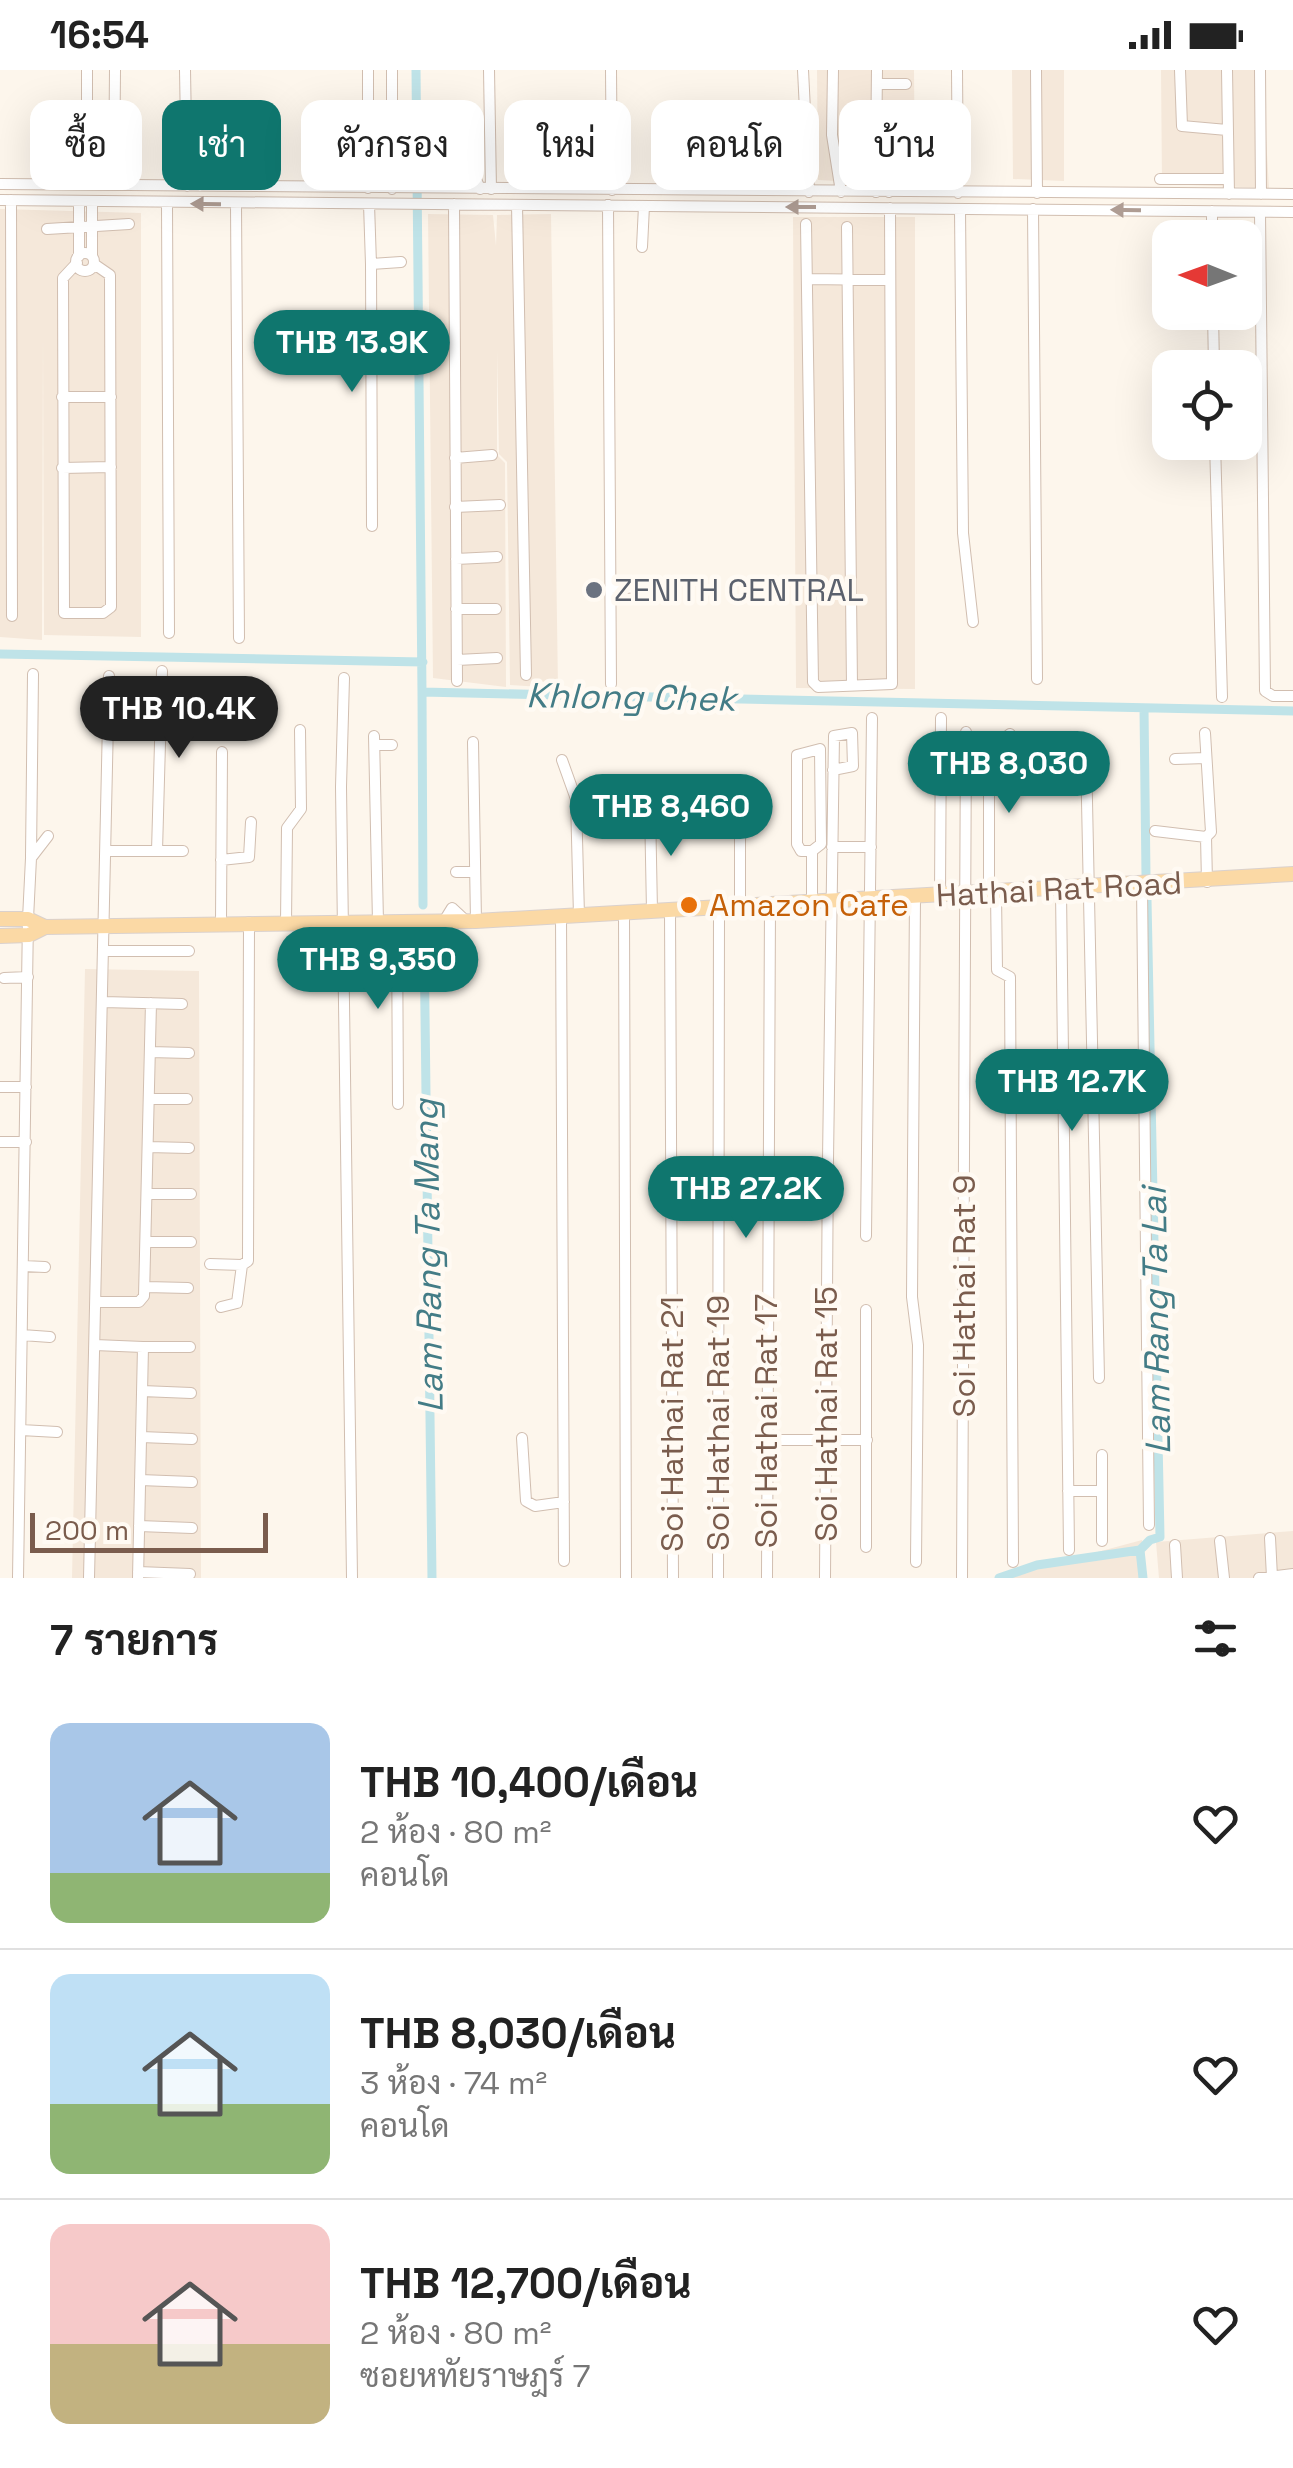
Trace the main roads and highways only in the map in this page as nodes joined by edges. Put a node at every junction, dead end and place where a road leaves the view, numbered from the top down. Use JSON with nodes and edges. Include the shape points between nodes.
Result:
{"nodes":[{"id":1,"x":1293,"y":874,"type":"edge"},
{"id":2,"x":0,"y":919,"type":"edge"},
{"id":3,"x":28,"y":927,"type":"junction"},
{"id":4,"x":0,"y":936,"type":"edge"}],
"edges":[{"from":1,"to":3,"type":"main road","name":"Hathai Rat Road","via":[[471,921]]},
{"from":2,"to":3,"type":"main road","name":"Hathai Rat Road"},
{"from":3,"to":4,"type":"main road","name":"Hathai Rat Road"}]}
